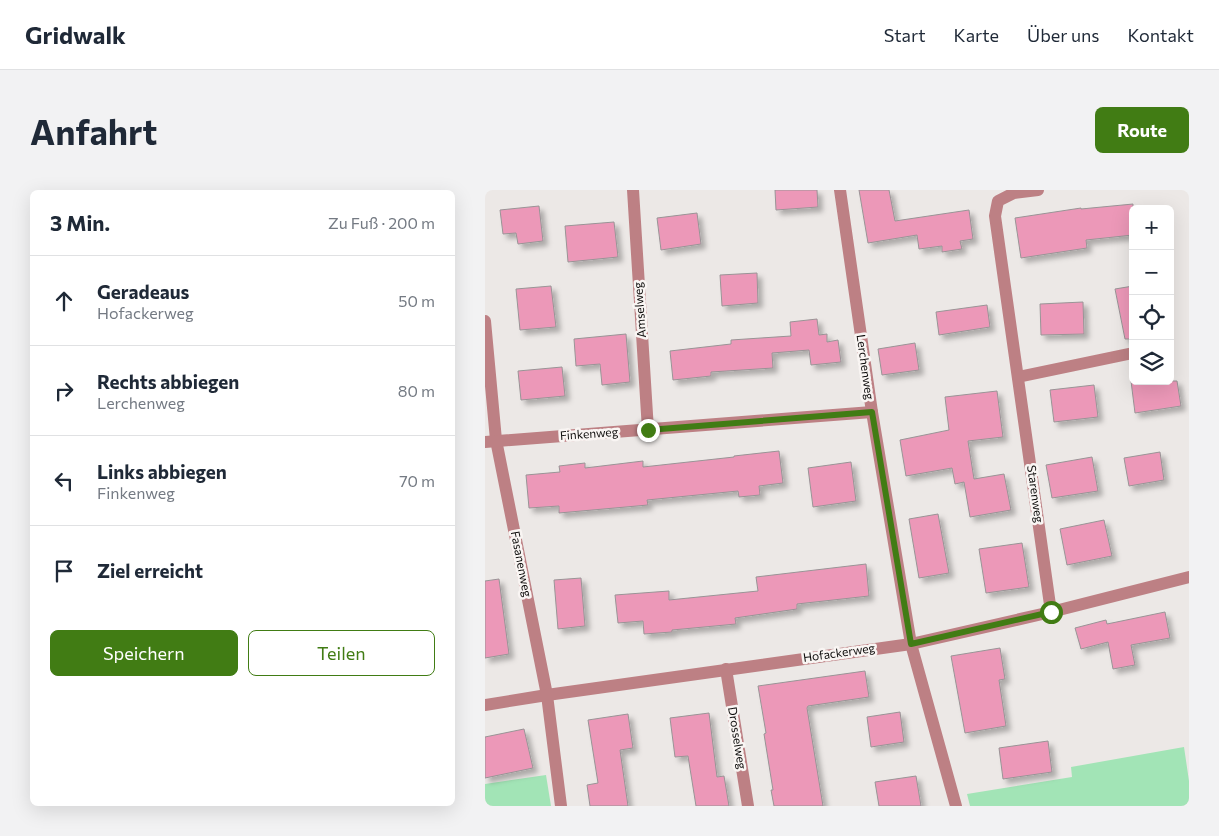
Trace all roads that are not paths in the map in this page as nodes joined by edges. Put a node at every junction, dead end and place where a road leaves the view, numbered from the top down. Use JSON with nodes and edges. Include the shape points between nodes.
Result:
{"nodes":[{"id":1,"x":633,"y":190,"type":"edge"},
{"id":2,"x":840,"y":190,"type":"edge"},
{"id":3,"x":1038,"y":190,"type":"edge"},
{"id":4,"x":485,"y":321,"type":"edge"},
{"id":5,"x":1129,"y":354,"type":"edge"},
{"id":6,"x":1018,"y":377,"type":"junction"},
{"id":7,"x":872,"y":412,"type":"junction"},
{"id":8,"x":648,"y":430,"type":"junction"},
{"id":9,"x":491,"y":441,"type":"edge"},
{"id":10,"x":1189,"y":577,"type":"edge"},
{"id":11,"x":1051,"y":612,"type":"junction"},
{"id":12,"x":911,"y":644,"type":"junction"},
{"id":13,"x":726,"y":669,"type":"junction"},
{"id":14,"x":547,"y":694,"type":"junction"},
{"id":15,"x":485,"y":705,"type":"edge"},
{"id":16,"x":561,"y":806,"type":"edge"},
{"id":17,"x":747,"y":806,"type":"edge"},
{"id":18,"x":955,"y":806,"type":"edge"}],
"edges":[{"from":1,"to":8,"type":"street","name":"Amselweg"},
{"from":2,"to":7,"type":"street","name":"Lerchenweg"},
{"from":3,"to":6,"type":"street","name":"Starenweg","via":[[1014,193],[998,201],[995,216]]},
{"from":4,"to":9,"type":"street","name":"Fasanenweg"},
{"from":5,"to":6,"type":"street"},
{"from":6,"to":11,"type":"street","name":"Starenweg"},
{"from":7,"to":8,"type":"street","name":"Finkenweg"},
{"from":7,"to":12,"type":"street","name":"Lerchenweg"},
{"from":8,"to":9,"type":"street","name":"Finkenweg"},
{"from":9,"to":14,"type":"street","name":"Fasanenweg"},
{"from":10,"to":11,"type":"street","name":"Hofackerweg"},
{"from":11,"to":12,"type":"street","name":"Hofackerweg"},
{"from":12,"to":13,"type":"street","name":"Hofackerweg"},
{"from":12,"to":18,"type":"street","name":"Lerchenweg"},
{"from":13,"to":14,"type":"street","name":"Hofackerweg"},
{"from":13,"to":17,"type":"street","name":"Drosselweg"},
{"from":14,"to":15,"type":"street","name":"Hofackerweg"},
{"from":14,"to":16,"type":"street","name":"Fasanenweg"}]}
